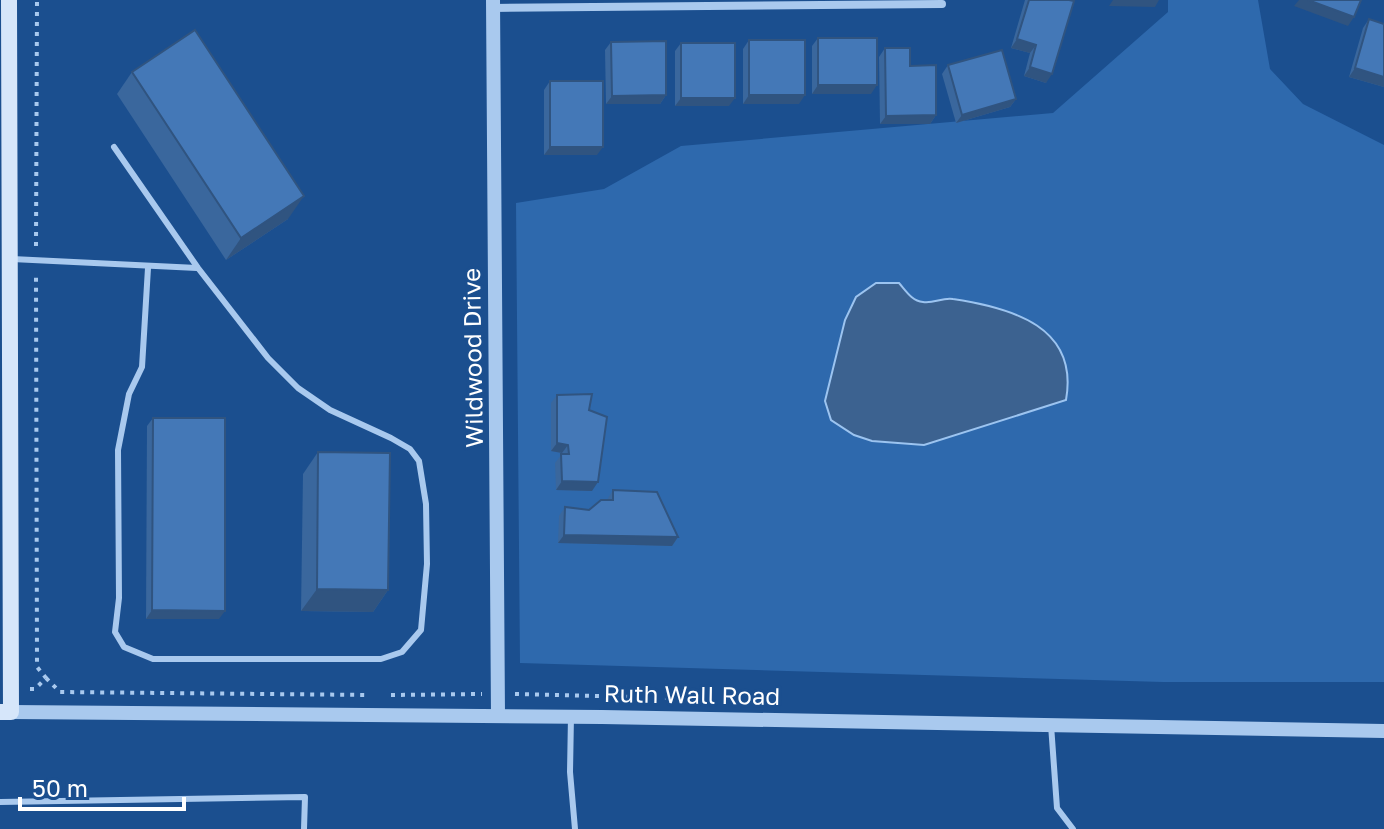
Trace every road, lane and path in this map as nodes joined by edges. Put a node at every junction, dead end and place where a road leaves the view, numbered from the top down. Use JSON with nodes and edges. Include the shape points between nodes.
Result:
{"nodes":[{"id":1,"x":9,"y":0,"type":"edge"},
{"id":2,"x":37,"y":0,"type":"edge"},
{"id":3,"x":493,"y":4,"type":"edge"},
{"id":4,"x":942,"y":4,"type":"dead end"},
{"id":5,"x":114,"y":147,"type":"dead end"},
{"id":6,"x":4,"y":258,"type":"edge"},
{"id":7,"x":36,"y":260,"type":"junction"},
{"id":8,"x":148,"y":268,"type":"junction"},
{"id":9,"x":198,"y":268,"type":"junction"},
{"id":10,"x":11,"y":687,"type":"junction"},
{"id":11,"x":6,"y":712,"type":"edge"},
{"id":12,"x":498,"y":715,"type":"junction"},
{"id":13,"x":571,"y":716,"type":"junction"},
{"id":14,"x":1051,"y":725,"type":"junction"},
{"id":15,"x":1384,"y":731,"type":"edge"},
{"id":16,"x":0,"y":802,"type":"edge"},
{"id":17,"x":304,"y":829,"type":"edge"},
{"id":18,"x":575,"y":829,"type":"edge"},
{"id":19,"x":1073,"y":829,"type":"edge"}],
"edges":[{"from":1,"to":6,"type":"main road"},
{"from":2,"to":7,"type":"path"},
{"from":3,"to":4,"type":"street"},
{"from":3,"to":12,"type":"street","name":"Wildwood Drive"},
{"from":5,"to":9,"type":"lane"},
{"from":6,"to":7,"type":"lane"},
{"from":6,"to":10,"type":"main road"},
{"from":7,"to":8,"type":"lane"},
{"from":7,"to":10,"type":"path","via":[[37,667],[46,678],[35,689]]},
{"from":8,"to":9,"type":"lane"},
{"from":8,"to":9,"type":"lane","via":[[142,367],[129,394],[118,450],[115,632],[124,647],[153,659],[185,660],[381,659],[402,652],[421,630],[427,564],[419,461],[410,449],[330,410],[298,388]]},
{"from":10,"to":11,"type":"main road"},
{"from":11,"to":12,"type":"street","name":"Ruth Wall Road"},
{"from":12,"to":13,"type":"street","name":"Ruth Wall Road"},
{"from":13,"to":14,"type":"street","name":"Ruth Wall Road"},
{"from":13,"to":18,"type":"lane"},
{"from":14,"to":15,"type":"street","name":"Ruth Wall Road"},
{"from":14,"to":19,"type":"lane","via":[[1057,808]]},
{"from":16,"to":17,"type":"lane","via":[[305,797]]}]}
